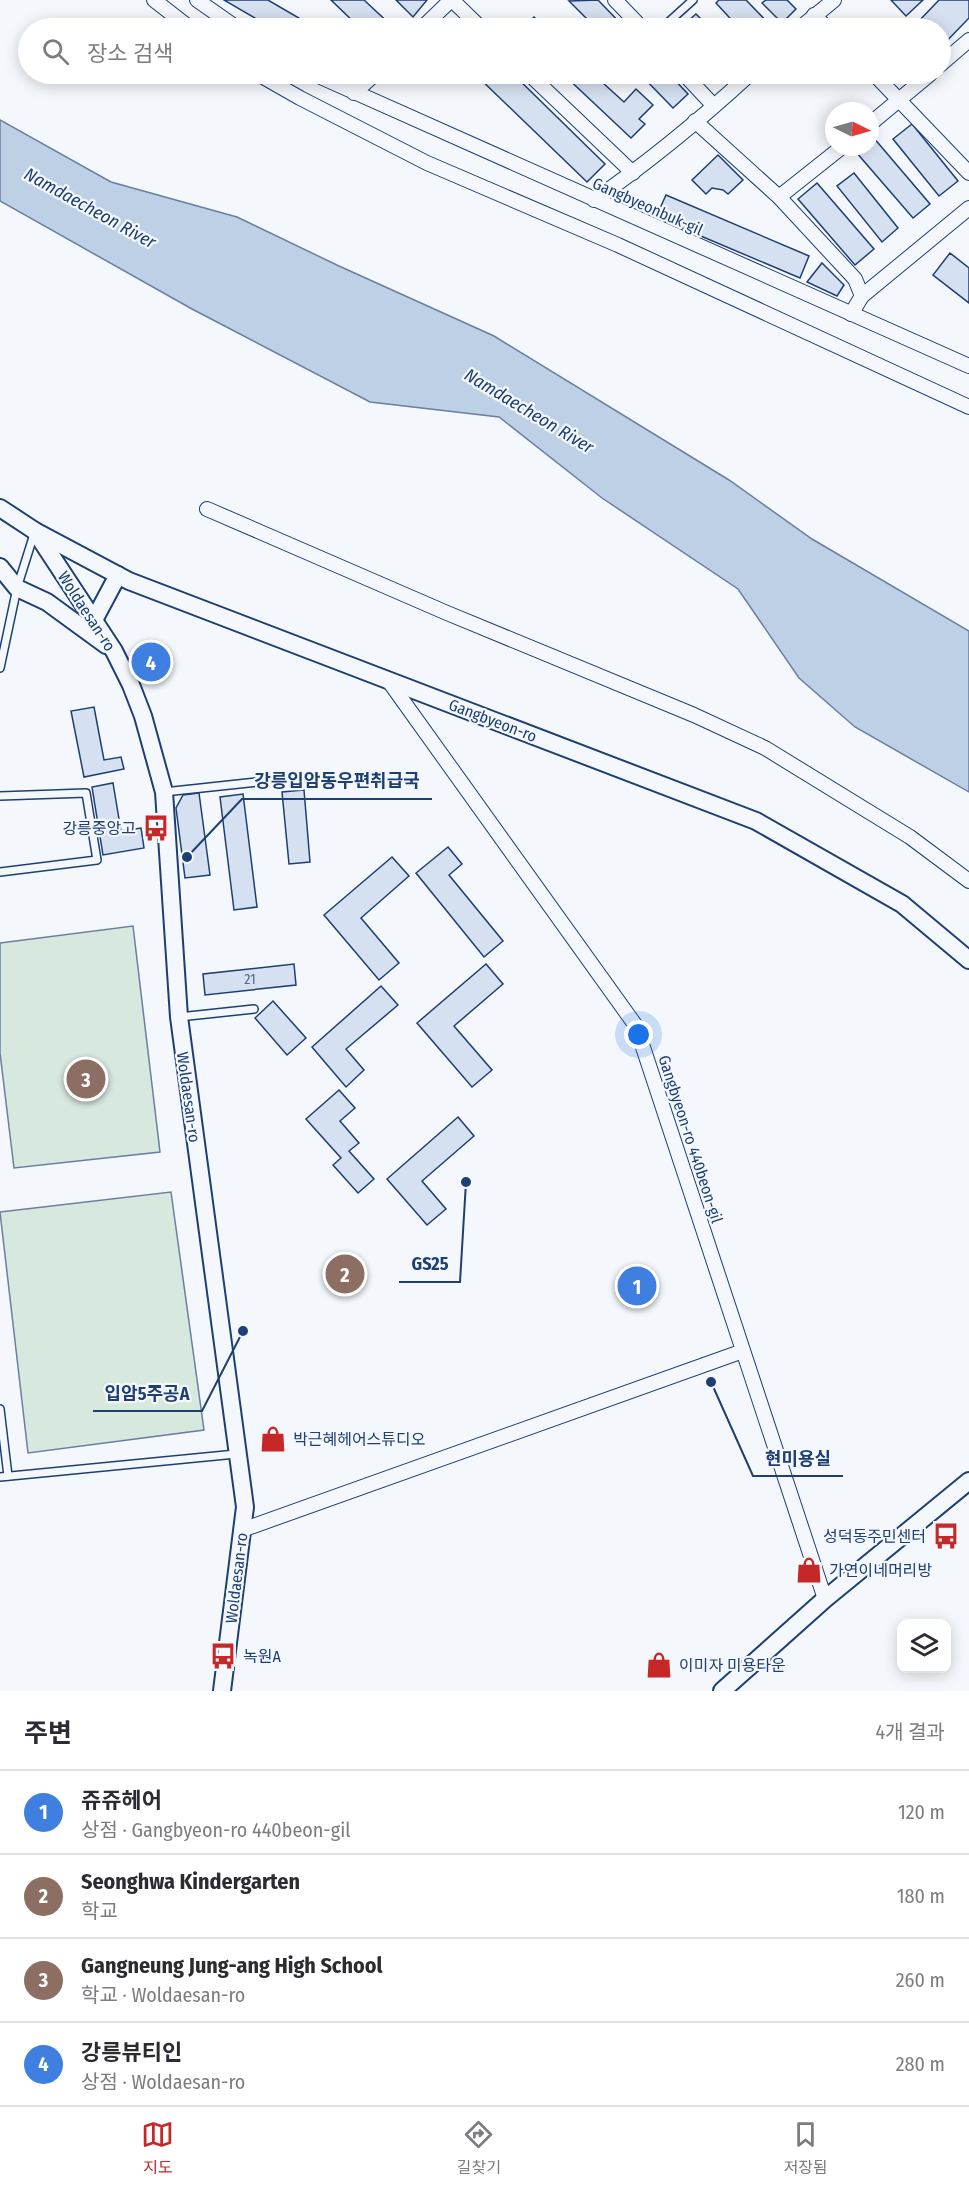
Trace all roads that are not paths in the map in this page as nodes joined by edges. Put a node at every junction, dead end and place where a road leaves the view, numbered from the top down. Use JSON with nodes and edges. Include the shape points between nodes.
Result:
{"nodes":[{"id":1,"x":154,"y":0,"type":"edge"},
{"id":2,"x":197,"y":0,"type":"edge"},
{"id":3,"x":451,"y":0,"type":"edge"},
{"id":4,"x":615,"y":0,"type":"edge"},
{"id":5,"x":693,"y":0,"type":"edge"},
{"id":6,"x":834,"y":0,"type":"edge"},
{"id":7,"x":814,"y":15,"type":"junction"},
{"id":8,"x":177,"y":18,"type":"edge"},
{"id":9,"x":223,"y":18,"type":"edge"},
{"id":10,"x":432,"y":18,"type":"edge"},
{"id":11,"x":471,"y":18,"type":"edge"},
{"id":12,"x":632,"y":18,"type":"edge"},
{"id":13,"x":673,"y":18,"type":"edge"},
{"id":14,"x":811,"y":18,"type":"edge"},
{"id":15,"x":817,"y":18,"type":"edge"},
{"id":16,"x":969,"y":39,"type":"edge"},
{"id":17,"x":951,"y":55,"type":"edge"},
{"id":18,"x":276,"y":84,"type":"edge"},
{"id":19,"x":335,"y":84,"type":"edge"},
{"id":20,"x":364,"y":84,"type":"edge"},
{"id":21,"x":540,"y":84,"type":"edge"},
{"id":22,"x":693,"y":84,"type":"edge"},
{"id":23,"x":739,"y":84,"type":"edge"},
{"id":24,"x":884,"y":84,"type":"edge"},
{"id":25,"x":919,"y":84,"type":"edge"},
{"id":26,"x":354,"y":93,"type":"junction"},
{"id":27,"x":901,"y":100,"type":"junction"},
{"id":28,"x":714,"y":106,"type":"junction"},
{"id":29,"x":879,"y":117,"type":"edge"},
{"id":30,"x":695,"y":121,"type":"junction"},
{"id":31,"x":831,"y":156,"type":"edge"},
{"id":32,"x":633,"y":173,"type":"junction"},
{"id":33,"x":969,"y":173,"type":"edge"},
{"id":34,"x":779,"y":197,"type":"junction"},
{"id":35,"x":594,"y":200,"type":"junction"},
{"id":36,"x":969,"y":208,"type":"edge"},
{"id":37,"x":862,"y":296,"type":"junction"},
{"id":38,"x":850,"y":315,"type":"junction"},
{"id":39,"x":969,"y":366,"type":"edge"},
{"id":40,"x":969,"y":407,"type":"edge"},
{"id":41,"x":0,"y":508,"type":"edge"},
{"id":42,"x":207,"y":508,"type":"dead end"},
{"id":43,"x":35,"y":531,"type":"junction"},
{"id":44,"x":0,"y":567,"type":"edge"},
{"id":45,"x":118,"y":574,"type":"junction"},
{"id":46,"x":17,"y":588,"type":"junction"},
{"id":47,"x":94,"y":620,"type":"junction"},
{"id":48,"x":114,"y":651,"type":"junction"},
{"id":49,"x":0,"y":668,"type":"edge"},
{"id":50,"x":388,"y":680,"type":"junction"},
{"id":51,"x":257,"y":782,"type":"dead end"},
{"id":52,"x":164,"y":792,"type":"junction"},
{"id":53,"x":0,"y":796,"type":"edge"},
{"id":54,"x":0,"y":872,"type":"edge"},
{"id":55,"x":969,"y":880,"type":"edge"},
{"id":56,"x":969,"y":960,"type":"edge"},
{"id":57,"x":254,"y":1009,"type":"dead end"},
{"id":58,"x":179,"y":1017,"type":"junction"},
{"id":59,"x":743,"y":1351,"type":"junction"},
{"id":60,"x":0,"y":1409,"type":"edge"},
{"id":61,"x":237,"y":1454,"type":"junction"},
{"id":62,"x":4,"y":1477,"type":"edge"},
{"id":63,"x":969,"y":1481,"type":"edge"},
{"id":64,"x":242,"y":1530,"type":"junction"},
{"id":65,"x":825,"y":1599,"type":"junction"},
{"id":66,"x":222,"y":1691,"type":"edge"},
{"id":67,"x":722,"y":1691,"type":"edge"}],
"edges":[{"from":1,"to":8,"type":"street"},
{"from":2,"to":9,"type":"street"},
{"from":3,"to":10,"type":"street"},
{"from":3,"to":11,"type":"street"},
{"from":4,"to":12,"type":"street"},
{"from":5,"to":13,"type":"lane"},
{"from":6,"to":7,"type":"street"},
{"from":7,"to":14,"type":"street"},
{"from":7,"to":15,"type":"street"},
{"from":16,"to":17,"type":"street"},
{"from":18,"to":40,"type":"street","via":[[427,163],[618,245]]},
{"from":19,"to":26,"type":"street","name":"Gangbyeonbuk-gil"},
{"from":20,"to":26,"type":"street"},
{"from":21,"to":32,"type":"street"},
{"from":22,"to":28,"type":"street"},
{"from":23,"to":28,"type":"street"},
{"from":24,"to":27,"type":"street"},
{"from":25,"to":27,"type":"street"},
{"from":26,"to":35,"type":"street","name":"Gangbyeonbuk-gil"},
{"from":27,"to":29,"type":"street"},
{"from":27,"to":33,"type":"street"},
{"from":28,"to":30,"type":"street"},
{"from":30,"to":32,"type":"street"},
{"from":30,"to":34,"type":"street"},
{"from":31,"to":34,"type":"street"},
{"from":32,"to":35,"type":"street"},
{"from":34,"to":37,"type":"street","via":[[855,279]]},
{"from":35,"to":38,"type":"street","name":"Gangbyeonbuk-gil"},
{"from":36,"to":37,"type":"street"},
{"from":37,"to":38,"type":"street"},
{"from":38,"to":39,"type":"street","name":"Gangbyeonbuk-gil"},
{"from":41,"to":43,"type":"street","name":"Gangbyeon-ro"},
{"from":42,"to":55,"type":"street","via":[[765,748],[910,837]]},
{"from":43,"to":45,"type":"street","name":"Gangbyeon-ro"},
{"from":43,"to":46,"type":"lane"},
{"from":43,"to":47,"type":"street","name":"Woldaesan-ro"},
{"from":44,"to":46,"type":"street"},
{"from":45,"to":47,"type":"street"},
{"from":45,"to":50,"type":"street","name":"Gangbyeon-ro"},
{"from":46,"to":48,"type":"street","via":[[47,602]]},
{"from":46,"to":49,"type":"lane"},
{"from":47,"to":48,"type":"street","name":"Woldaesan-ro"},
{"from":48,"to":52,"type":"street","name":"Woldaesan-ro","via":[[143,716]]},
{"from":50,"to":56,"type":"street","name":"Gangbyeon-ro","via":[[756,821],[902,904]]},
{"from":50,"to":59,"type":"street","name":"Gangbyeon-ro 440beon-gil","via":[[636,1026]]},
{"from":51,"to":52,"type":"lane"},
{"from":52,"to":58,"type":"street","name":"Woldaesan-ro"},
{"from":53,"to":54,"type":"lane","via":[[86,793],[97,860]]},
{"from":57,"to":58,"type":"lane"},
{"from":58,"to":61,"type":"street","name":"Woldaesan-ro"},
{"from":59,"to":64,"type":"street"},
{"from":59,"to":65,"type":"street","name":"Gangbyeon-ro 440beon-gil"},
{"from":60,"to":62,"type":"lane"},
{"from":61,"to":62,"type":"lane"},
{"from":61,"to":64,"type":"street","name":"Woldaesan-ro","via":[[245,1507]]},
{"from":63,"to":65,"type":"street"},
{"from":64,"to":66,"type":"street","name":"Woldaesan-ro"},
{"from":65,"to":67,"type":"street"}]}
